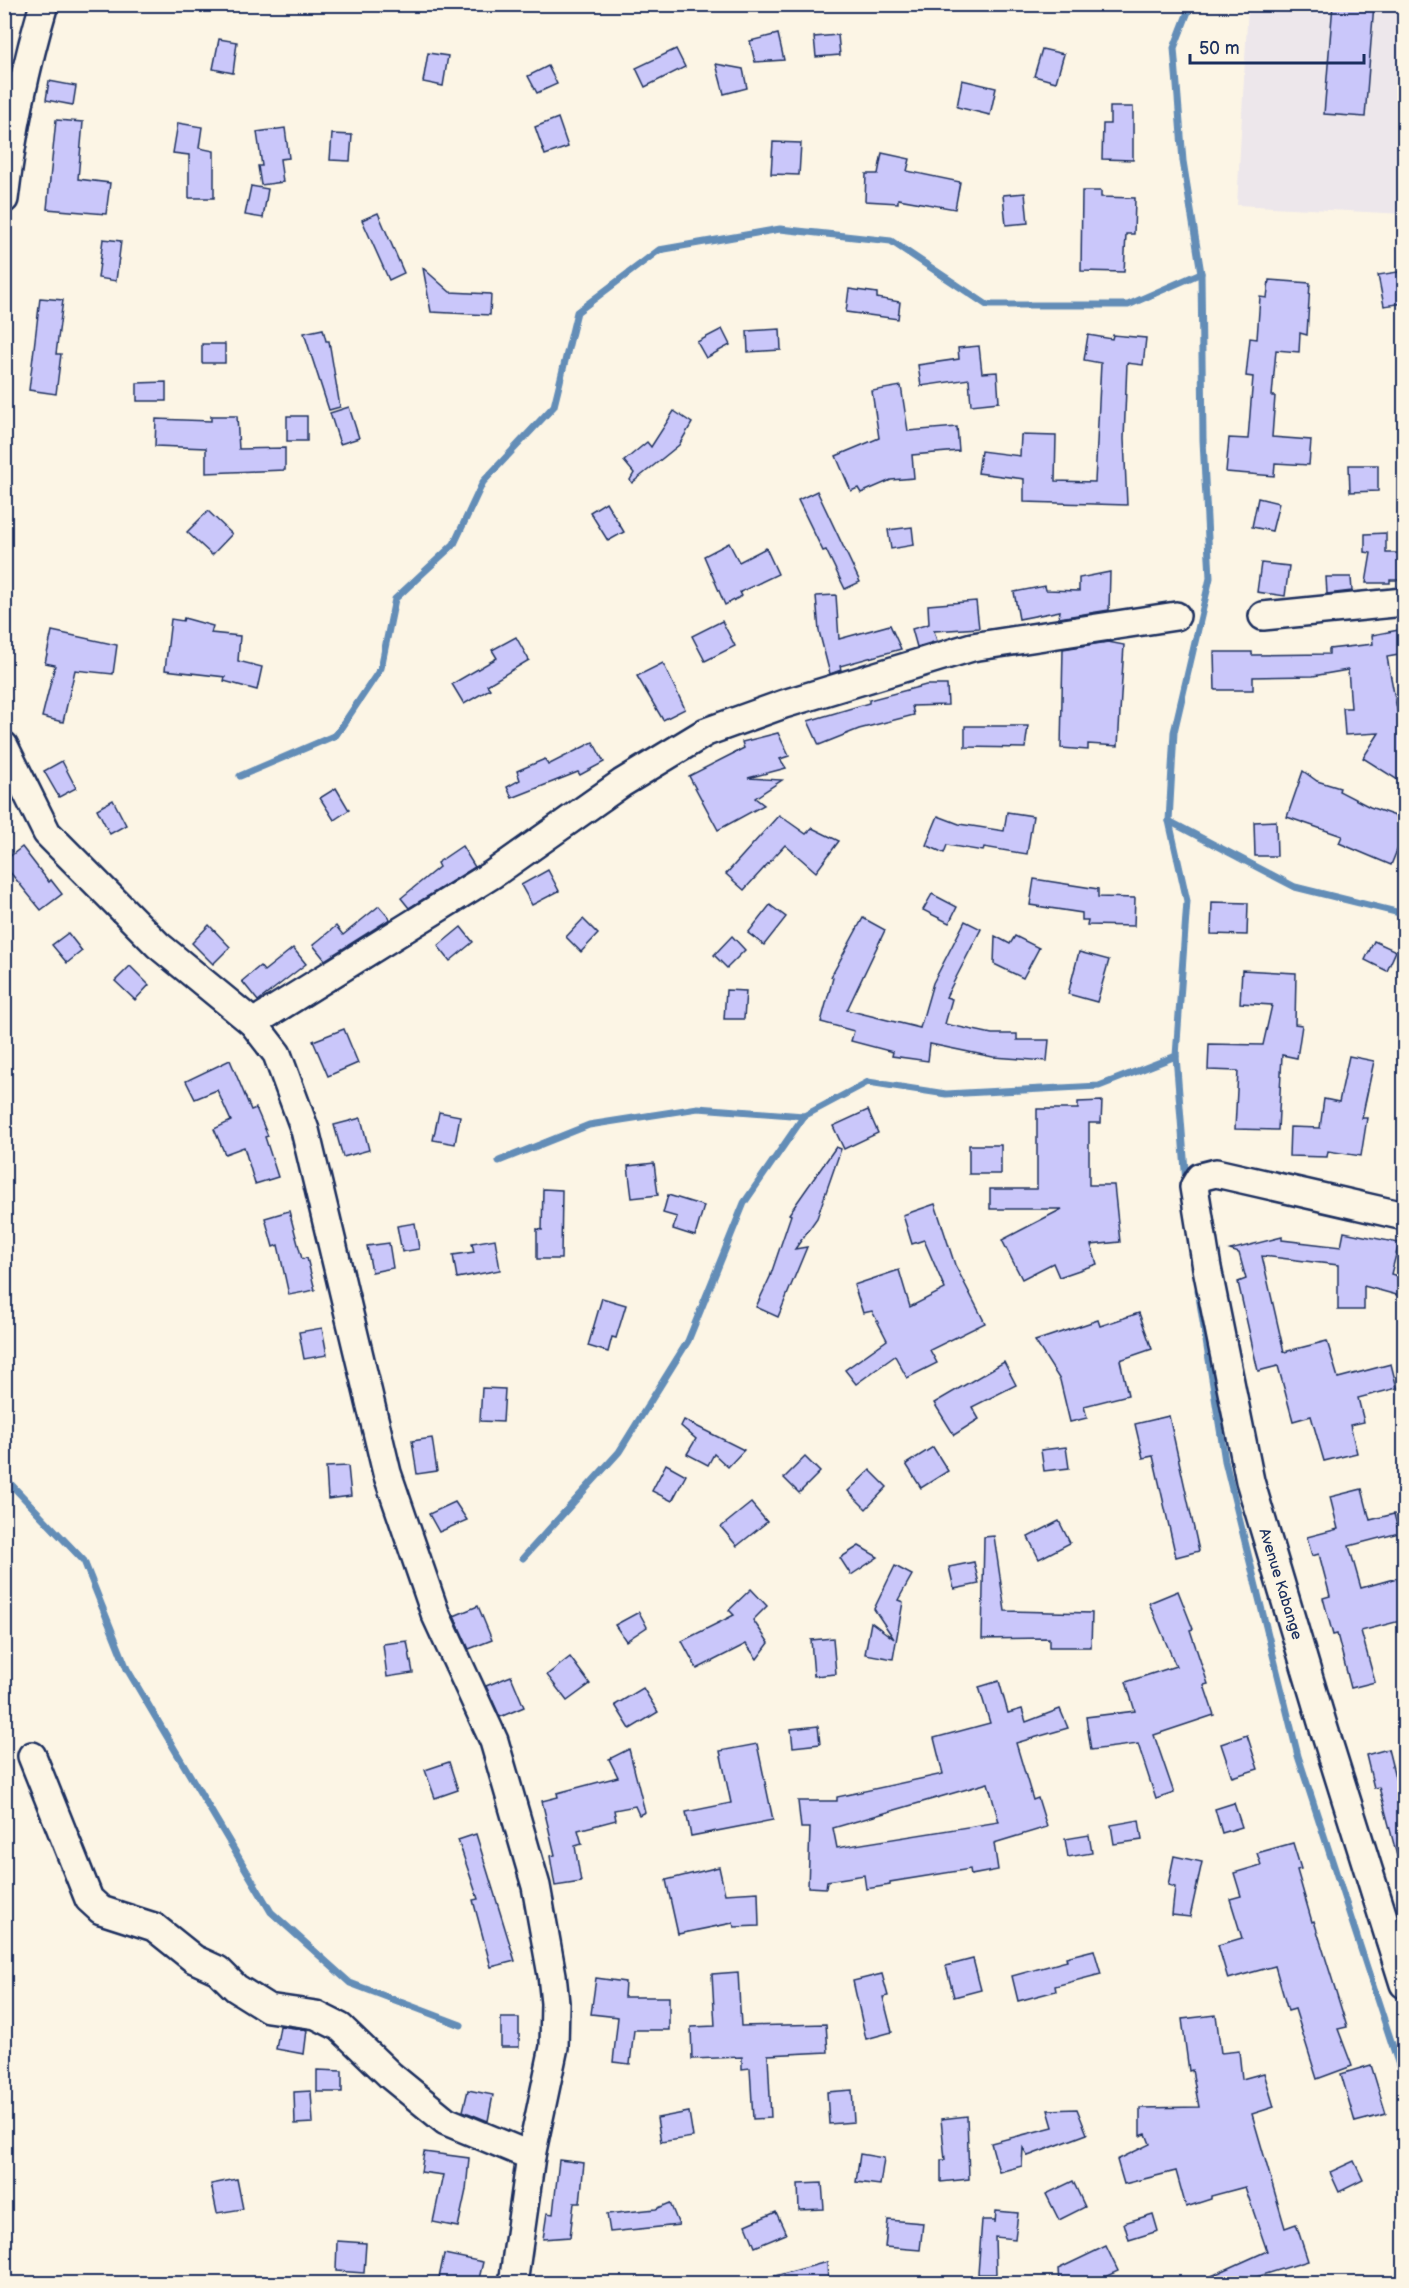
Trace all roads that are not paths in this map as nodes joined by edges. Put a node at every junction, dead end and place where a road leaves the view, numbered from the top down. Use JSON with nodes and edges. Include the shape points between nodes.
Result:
{"nodes":[{"id":1,"x":44,"y":4,"type":"edge"},
{"id":2,"x":4,"y":198,"type":"edge"},
{"id":3,"x":1404,"y":602,"type":"edge"},
{"id":4,"x":1176,"y":616,"type":"dead end"},
{"id":5,"x":1263,"y":616,"type":"dead end"},
{"id":6,"x":4,"y":746,"type":"edge"},
{"id":7,"x":253,"y":1023,"type":"junction"},
{"id":8,"x":1404,"y":1216,"type":"edge"},
{"id":9,"x":32,"y":1756,"type":"dead end"},
{"id":10,"x":1404,"y":1984,"type":"edge"},
{"id":11,"x":531,"y":2156,"type":"junction"},
{"id":12,"x":513,"y":2283,"type":"edge"}],
"edges":[{"from":1,"to":2,"type":"street","via":[[28,57]]},
{"from":3,"to":5,"type":"street"},
{"from":4,"to":7,"type":"street","via":[[972,647],[706,732],[622,783],[493,874]]},
{"from":6,"to":7,"type":"street","via":[[47,833],[158,945]]},
{"from":7,"to":11,"type":"street","via":[[277,1054],[306,1130],[387,1473],[435,1613],[494,1741],[536,1886],[555,2003],[554,2047]]},
{"from":8,"to":10,"type":"street","name":"Avenue Kabange","via":[[1216,1173],[1200,1177],[1194,1187],[1250,1481]]},
{"from":9,"to":11,"type":"street","via":[[89,1899],[101,1910],[154,1927],[268,2008],[316,2015],[340,2027],[446,2121]]},
{"from":11,"to":12,"type":"street"}]}
